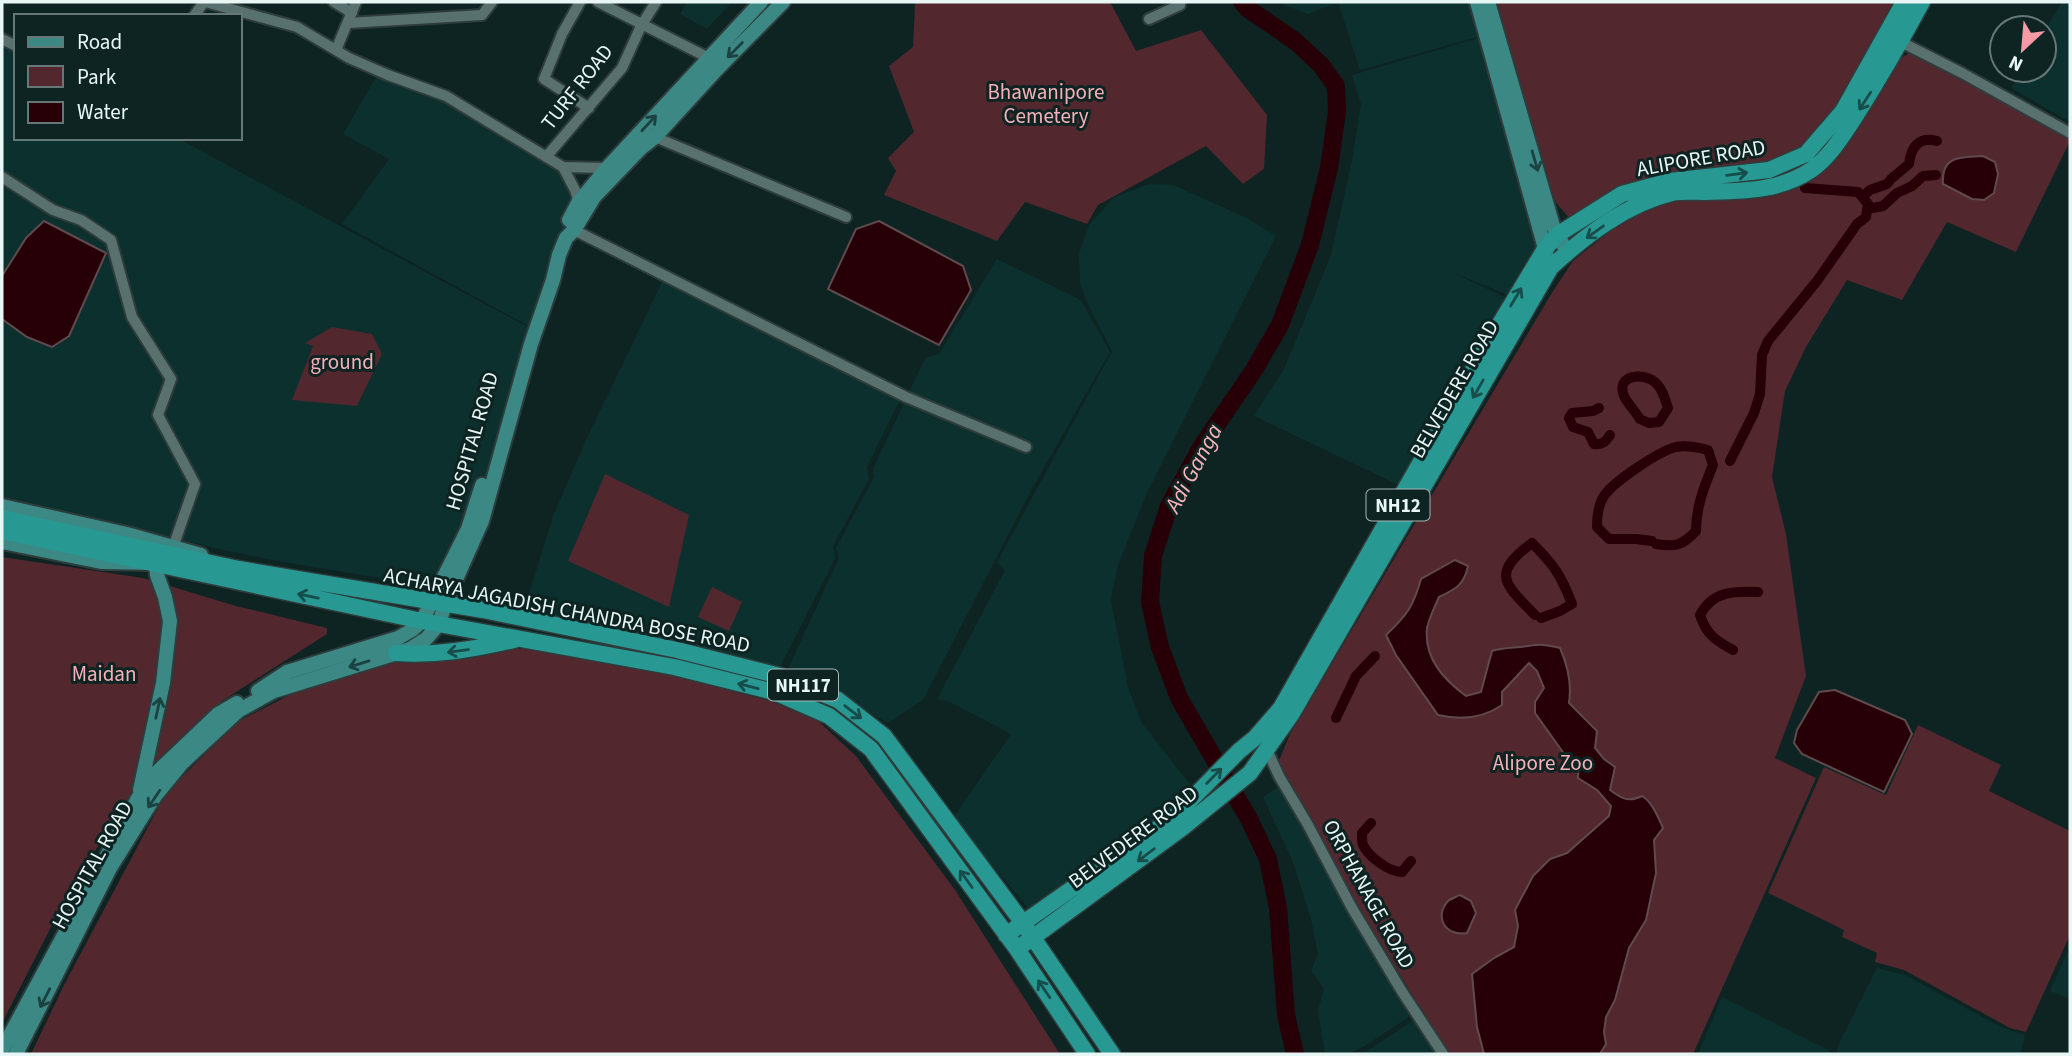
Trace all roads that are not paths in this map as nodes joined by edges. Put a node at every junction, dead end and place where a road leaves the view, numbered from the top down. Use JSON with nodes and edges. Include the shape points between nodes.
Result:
{"nodes":[{"id":1,"x":204,"y":2,"type":"edge"},
{"id":2,"x":334,"y":2,"type":"edge"},
{"id":3,"x":492,"y":2,"type":"edge"},
{"id":4,"x":580,"y":2,"type":"edge"},
{"id":5,"x":598,"y":2,"type":"edge"},
{"id":6,"x":656,"y":2,"type":"edge"},
{"id":7,"x":761,"y":2,"type":"edge"},
{"id":8,"x":783,"y":2,"type":"edge"},
{"id":9,"x":1179,"y":2,"type":"edge"},
{"id":10,"x":1477,"y":2,"type":"edge"},
{"id":11,"x":1489,"y":2,"type":"edge"},
{"id":12,"x":1904,"y":2,"type":"edge"},
{"id":13,"x":1922,"y":2,"type":"edge"},
{"id":14,"x":352,"y":12,"type":"edge"},
{"id":15,"x":1149,"y":19,"type":"dead end"},
{"id":16,"x":642,"y":24,"type":"junction"},
{"id":17,"x":1894,"y":38,"type":"junction"},
{"id":18,"x":336,"y":50,"type":"junction"},
{"id":19,"x":709,"y":58,"type":"junction"},
{"id":20,"x":589,"y":108,"type":"junction"},
{"id":21,"x":2070,"y":133,"type":"edge"},
{"id":22,"x":656,"y":137,"type":"junction"},
{"id":23,"x":546,"y":157,"type":"junction"},
{"id":24,"x":563,"y":167,"type":"junction"},
{"id":25,"x":611,"y":171,"type":"junction"},
{"id":26,"x":2,"y":177,"type":"edge"},
{"id":27,"x":581,"y":208,"type":"junction"},
{"id":28,"x":846,"y":218,"type":"dead end"},
{"id":29,"x":574,"y":230,"type":"junction"},
{"id":30,"x":1558,"y":235,"type":"junction"},
{"id":31,"x":1545,"y":249,"type":"junction"},
{"id":32,"x":1567,"y":252,"type":"junction"},
{"id":33,"x":1550,"y":267,"type":"junction"},
{"id":34,"x":1026,"y":447,"type":"dead end"},
{"id":35,"x":2,"y":506,"type":"edge"},
{"id":36,"x":2,"y":518,"type":"edge"},
{"id":37,"x":2,"y":531,"type":"edge"},
{"id":38,"x":2,"y":542,"type":"edge"},
{"id":39,"x":88,"y":544,"type":"junction"},
{"id":40,"x":172,"y":550,"type":"junction"},
{"id":41,"x":152,"y":556,"type":"junction"},
{"id":42,"x":439,"y":603,"type":"junction"},
{"id":43,"x":422,"y":621,"type":"junction"},
{"id":44,"x":439,"y":624,"type":"junction"},
{"id":45,"x":520,"y":639,"type":"junction"},
{"id":46,"x":677,"y":650,"type":"junction"},
{"id":47,"x":396,"y":653,"type":"junction"},
{"id":48,"x":674,"y":667,"type":"junction"},
{"id":49,"x":1267,"y":750,"type":"junction"},
{"id":50,"x":138,"y":799,"type":"junction"},
{"id":51,"x":1194,"y":808,"type":"junction"},
{"id":52,"x":1023,"y":923,"type":"junction"},
{"id":53,"x":1006,"y":934,"type":"junction"},
{"id":54,"x":1033,"y":938,"type":"junction"},
{"id":55,"x":1017,"y":950,"type":"junction"},
{"id":56,"x":2,"y":1050,"type":"edge"},
{"id":57,"x":16,"y":1054,"type":"edge"},
{"id":58,"x":1087,"y":1054,"type":"edge"},
{"id":59,"x":1112,"y":1054,"type":"edge"},
{"id":60,"x":1443,"y":1054,"type":"edge"}],
"edges":[{"from":1,"to":18,"type":"street","via":[[297,27]]},
{"from":2,"to":14,"type":"street"},
{"from":3,"to":14,"type":"street","via":[[482,15]]},
{"from":4,"to":20,"type":"street","via":[[544,79]]},
{"from":5,"to":16,"type":"street"},
{"from":6,"to":16,"type":"street","name":"TURF ROAD"},
{"from":7,"to":19,"type":"main road"},
{"from":8,"to":22,"type":"main road","one_way":true},
{"from":9,"to":15,"type":"street"},
{"from":10,"to":31,"type":"main road"},
{"from":11,"to":30,"type":"main road","one_way":true},
{"from":12,"to":17,"type":"highway","name":"ALIPORE ROAD","number":"NH12"},
{"from":13,"to":17,"type":"highway","name":"BELVEDERE ROAD","number":"NH12"},
{"from":14,"to":18,"type":"street"},
{"from":16,"to":19,"type":"street"},
{"from":16,"to":20,"type":"street","name":"TURF ROAD","via":[[622,68]]},
{"from":17,"to":21,"type":"street"},
{"from":30,"to":17,"type":"highway","name":"ALIPORE ROAD","number":"NH12","one_way":true,"via":[[1622,194],[1670,181],[1769,170],[1806,154]]},
{"from":17,"to":32,"type":"highway","name":"BELVEDERE ROAD","number":"NH12","one_way":true,"via":[[1873,89],[1835,147],[1812,169],[1772,187],[1674,192],[1647,201],[1623,212]]},
{"from":18,"to":23,"type":"street","via":[[446,96]]},
{"from":25,"to":19,"type":"main road","one_way":true},
{"from":20,"to":23,"type":"street","name":"TURF ROAD"},
{"from":22,"to":25,"type":"main road"},
{"from":22,"to":28,"type":"street"},
{"from":23,"to":24,"type":"street"},
{"from":24,"to":25,"type":"street"},
{"from":24,"to":27,"type":"street"},
{"from":25,"to":27,"type":"main road"},
{"from":26,"to":40,"type":"street","via":[[111,240],[132,317],[171,379],[158,415],[195,484]]},
{"from":27,"to":29,"type":"main road"},
{"from":27,"to":42,"type":"main road","name":"HOSPITAL ROAD","via":[[553,253],[468,529]]},
{"from":29,"to":34,"type":"street","via":[[906,397]]},
{"from":29,"to":42,"type":"main road","via":[[559,255],[482,520]]},
{"from":30,"to":31,"type":"highway","name":"BELVEDERE ROAD","number":"NH12"},
{"from":30,"to":32,"type":"main road"},
{"from":31,"to":33,"type":"main road"},
{"from":51,"to":31,"type":"highway","name":"BELVEDERE ROAD","number":"NH12","one_way":true,"via":[[1281,708]]},
{"from":32,"to":33,"type":"highway","name":"BELVEDERE ROAD","number":"NH12"},
{"from":33,"to":49,"type":"highway","name":"BELVEDERE ROAD","number":"NH12","one_way":true},
{"from":35,"to":40,"type":"main road"},
{"from":36,"to":39,"type":"highway"},
{"from":37,"to":39,"type":"highway"},
{"from":38,"to":41,"type":"main road","name":"ACHARYA JAGADISH CHANDRA BOSE ROAD","via":[[101,562]]},
{"from":39,"to":41,"type":"highway"},
{"from":40,"to":41,"type":"highway","number":"NH117"},
{"from":40,"to":42,"type":"highway","name":"ACHARYA JAGADISH CHANDRA BOSE ROAD","number":"NH117","via":[[239,569]]},
{"from":43,"to":41,"type":"highway","name":"ACHARYA JAGADISH CHANDRA BOSE ROAD","one_way":true},
{"from":50,"to":41,"type":"main road","name":"HOSPITAL ROAD","one_way":true,"via":[[163,683],[170,621]]},
{"from":42,"to":43,"type":"main road","name":"HOSPITAL ROAD"},
{"from":42,"to":44,"type":"main road","name":"HOSPITAL ROAD"},
{"from":42,"to":46,"type":"highway","name":"ACHARYA JAGADISH CHANDRA BOSE ROAD","number":"NH117"},
{"from":43,"to":44,"type":"highway","name":"ACHARYA JAGADISH CHANDRA BOSE ROAD"},
{"from":43,"to":50,"type":"main road","name":"HOSPITAL ROAD","via":[[398,638],[287,672],[218,714],[155,774]]},
{"from":44,"to":45,"type":"highway","name":"ACHARYA JAGADISH CHANDRA BOSE ROAD"},
{"from":44,"to":47,"type":"main road","name":"HOSPITAL ROAD","via":[[426,639]]},
{"from":45,"to":47,"type":"highway","one_way":true,"via":[[459,651]]},
{"from":45,"to":48,"type":"highway","name":"ACHARYA JAGADISH CHANDRA BOSE ROAD"},
{"from":46,"to":48,"type":"highway"},
{"from":46,"to":52,"type":"highway","name":"ACHARYA JAGADISH CHANDRA BOSE ROAD","number":"NH117","one_way":true,"via":[[780,676],[838,700],[884,736]]},
{"from":47,"to":57,"type":"main road","name":"HOSPITAL ROAD","one_way":true,"via":[[274,691],[237,711],[182,763],[155,796],[110,868]]},
{"from":53,"to":48,"type":"highway","name":"ACHARYA JAGADISH CHANDRA BOSE ROAD","one_way":true,"via":[[871,749],[829,716],[774,692]]},
{"from":49,"to":51,"type":"highway","name":"BELVEDERE ROAD","number":"NH12","via":[[1250,773]]},
{"from":49,"to":60,"type":"street","name":"ORPHANAGE ROAD","via":[[1352,908]]},
{"from":50,"to":56,"type":"main road","name":"HOSPITAL ROAD"},
{"from":51,"to":52,"type":"highway","name":"BELVEDERE ROAD","number":"NH12","via":[[1174,817]]},
{"from":51,"to":54,"type":"highway","name":"BELVEDERE ROAD","number":"NH12","one_way":true},
{"from":52,"to":53,"type":"highway","name":"BELVEDERE ROAD","number":"NH12"},
{"from":52,"to":54,"type":"highway","name":"ACHARYA JAGADISH CHANDRA BOSE ROAD"},
{"from":53,"to":55,"type":"highway","name":"ACHARYA JAGADISH CHANDRA BOSE ROAD"},
{"from":54,"to":55,"type":"highway","name":"BELVEDERE ROAD","number":"NH12"},
{"from":54,"to":59,"type":"highway","name":"ACHARYA JAGADISH CHANDRA BOSE ROAD"},
{"from":58,"to":55,"type":"highway","name":"ACHARYA JAGADISH CHANDRA BOSE ROAD","one_way":true}]}
